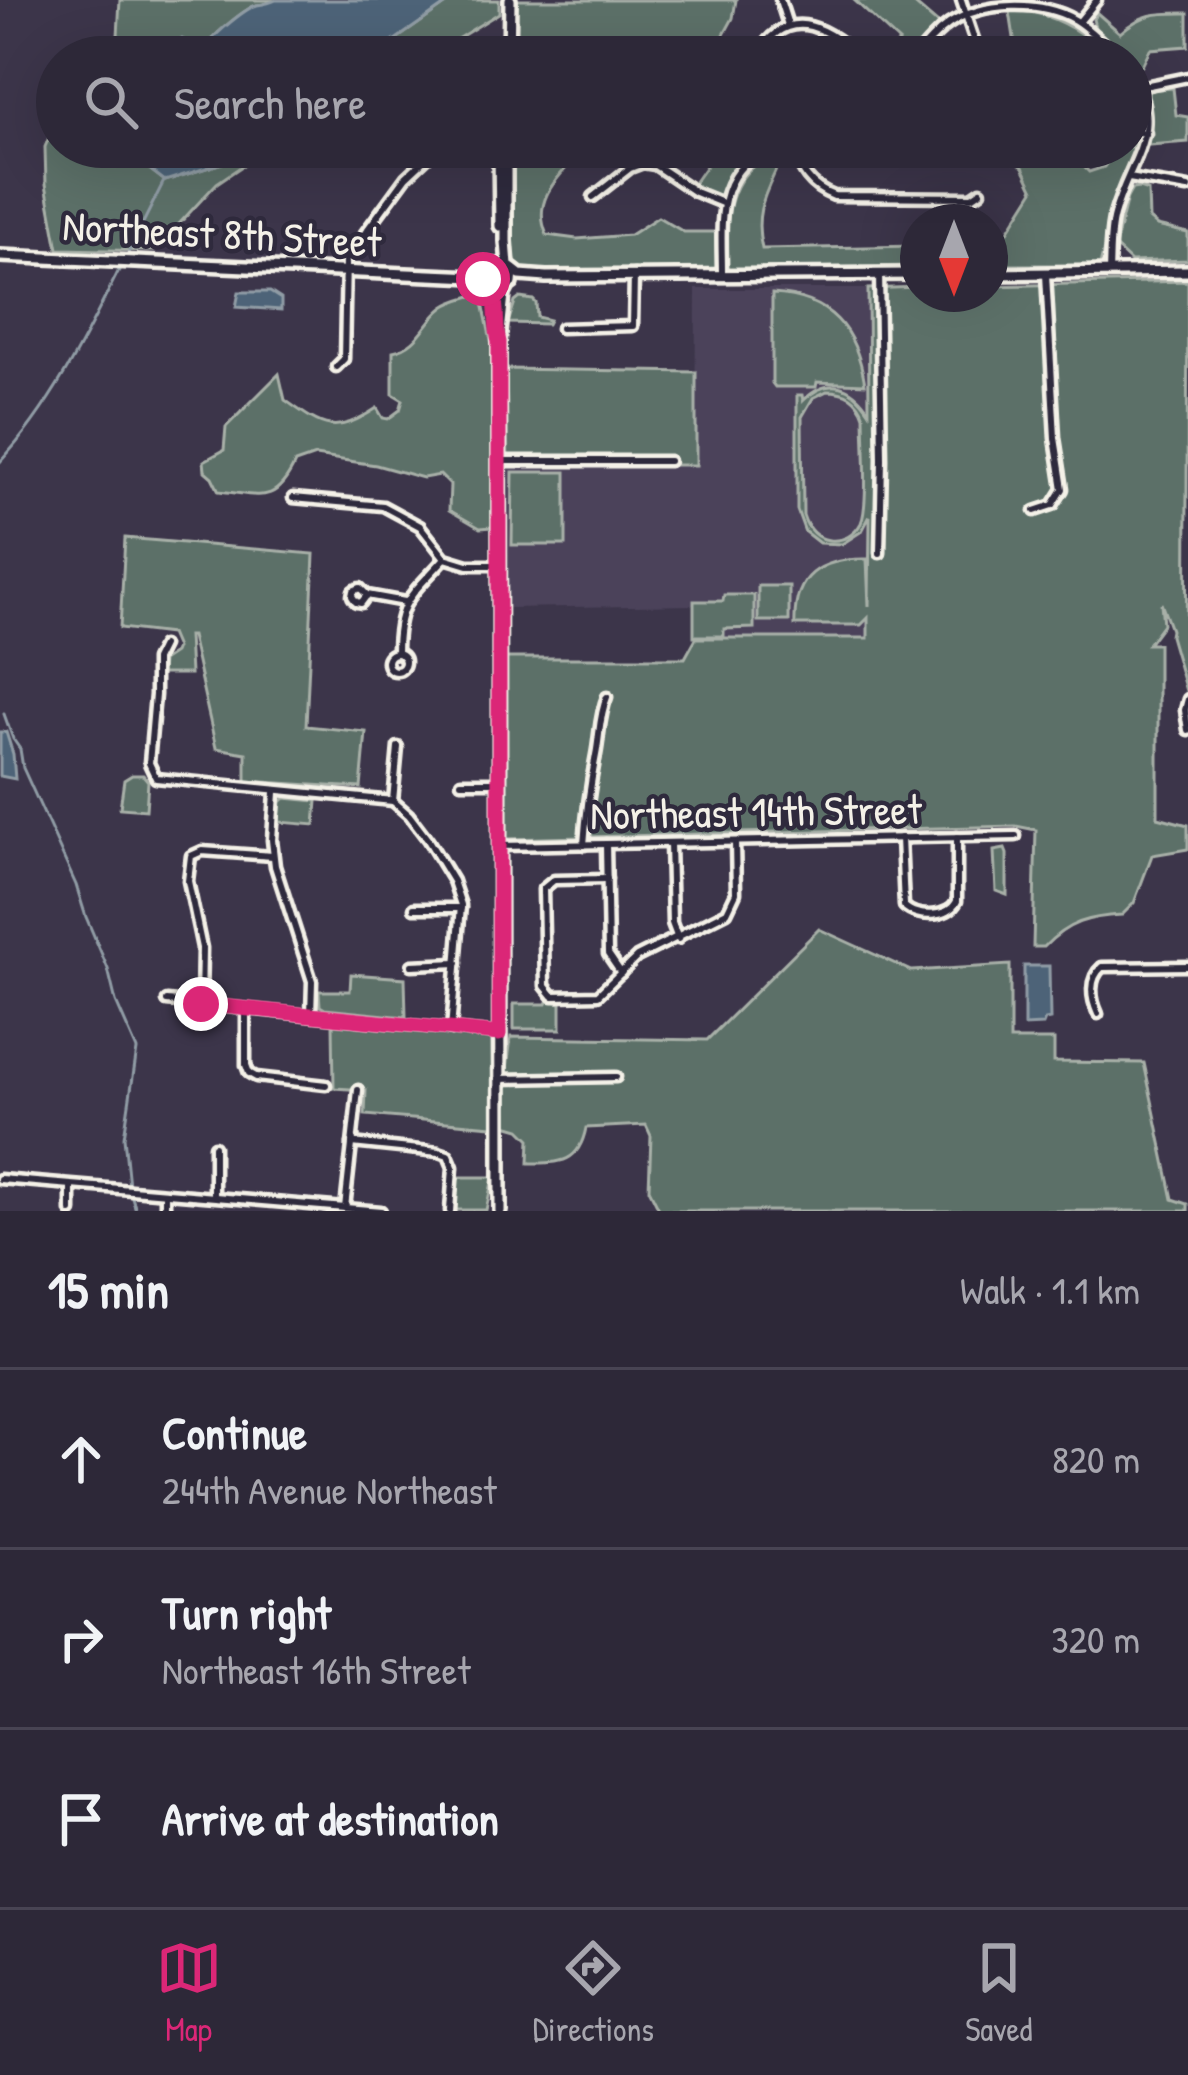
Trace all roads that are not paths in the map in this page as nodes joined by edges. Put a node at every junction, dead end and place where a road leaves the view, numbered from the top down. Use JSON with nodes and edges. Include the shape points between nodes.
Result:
{"nodes":[{"id":1,"x":509,"y":0,"type":"edge"},
{"id":2,"x":780,"y":0,"type":"edge"},
{"id":3,"x":961,"y":0,"type":"edge"},
{"id":4,"x":1097,"y":0,"type":"edge"},
{"id":5,"x":966,"y":15,"type":"junction"},
{"id":6,"x":1079,"y":22,"type":"junction"},
{"id":7,"x":789,"y":26,"type":"junction"},
{"id":8,"x":508,"y":36,"type":"edge"},
{"id":9,"x":772,"y":36,"type":"edge"},
{"id":10,"x":833,"y":36,"type":"edge"},
{"id":11,"x":935,"y":36,"type":"edge"},
{"id":12,"x":973,"y":36,"type":"edge"},
{"id":13,"x":1095,"y":36,"type":"edge"},
{"id":14,"x":1188,"y":77,"type":"edge"},
{"id":15,"x":1152,"y":84,"type":"edge"},
{"id":16,"x":416,"y":168,"type":"edge"},
{"id":17,"x":502,"y":168,"type":"edge"},
{"id":18,"x":503,"y":168,"type":"edge"},
{"id":19,"x":629,"y":168,"type":"edge"},
{"id":20,"x":659,"y":168,"type":"edge"},
{"id":21,"x":741,"y":168,"type":"edge"},
{"id":22,"x":802,"y":168,"type":"edge"},
{"id":23,"x":1133,"y":168,"type":"edge"},
{"id":24,"x":1129,"y":178,"type":"junction"},
{"id":25,"x":1188,"y":188,"type":"edge"},
{"id":26,"x":981,"y":191,"type":"dead end"},
{"id":27,"x":593,"y":197,"type":"dead end"},
{"id":28,"x":722,"y":203,"type":"junction"},
{"id":29,"x":0,"y":256,"type":"edge"},
{"id":30,"x":493,"y":266,"type":"junction"},
{"id":31,"x":510,"y":267,"type":"junction"},
{"id":32,"x":1188,"y":271,"type":"edge"},
{"id":33,"x":1109,"y":272,"type":"junction"},
{"id":34,"x":344,"y":273,"type":"junction"},
{"id":35,"x":722,"y":274,"type":"junction"},
{"id":36,"x":879,"y":274,"type":"junction"},
{"id":37,"x":900,"y":274,"type":"edge"},
{"id":38,"x":1008,"y":274,"type":"edge"},
{"id":39,"x":1046,"y":274,"type":"junction"},
{"id":40,"x":634,"y":275,"type":"junction"},
{"id":41,"x":441,"y":276,"type":"junction"},
{"id":42,"x":546,"y":277,"type":"junction"},
{"id":43,"x":490,"y":284,"type":"junction"},
{"id":44,"x":509,"y":287,"type":"junction"},
{"id":45,"x":561,"y":328,"type":"dead end"},
{"id":46,"x":499,"y":342,"type":"junction"},
{"id":47,"x":336,"y":368,"type":"dead end"},
{"id":48,"x":499,"y":460,"type":"junction"},
{"id":49,"x":669,"y":461,"type":"dead end"},
{"id":50,"x":293,"y":498,"type":"dead end"},
{"id":51,"x":1035,"y":512,"type":"dead end"},
{"id":52,"x":880,"y":553,"type":"dead end"},
{"id":53,"x":445,"y":558,"type":"junction"},
{"id":54,"x":498,"y":566,"type":"junction"},
{"id":55,"x":367,"y":596,"type":"dead end"},
{"id":56,"x":405,"y":602,"type":"junction"},
{"id":57,"x":162,"y":646,"type":"dead end"},
{"id":58,"x":397,"y":653,"type":"dead end"},
{"id":59,"x":608,"y":697,"type":"dead end"},
{"id":60,"x":1188,"y":699,"type":"edge"},
{"id":61,"x":1188,"y":730,"type":"edge"},
{"id":62,"x":398,"y":747,"type":"dead end"},
{"id":63,"x":461,"y":782,"type":"dead end"},
{"id":64,"x":498,"y":782,"type":"junction"},
{"id":65,"x":275,"y":791,"type":"junction"},
{"id":66,"x":393,"y":801,"type":"junction"},
{"id":67,"x":1016,"y":836,"type":"dead end"},
{"id":68,"x":957,"y":837,"type":"junction"},
{"id":69,"x":901,"y":838,"type":"junction"},
{"id":70,"x":735,"y":842,"type":"junction"},
{"id":71,"x":670,"y":843,"type":"junction"},
{"id":72,"x":584,"y":844,"type":"junction"},
{"id":73,"x":606,"y":844,"type":"junction"},
{"id":74,"x":498,"y":846,"type":"junction"},
{"id":75,"x":273,"y":856,"type":"junction"},
{"id":76,"x":607,"y":879,"type":"junction"},
{"id":77,"x":414,"y":908,"type":"dead end"},
{"id":78,"x":461,"y":908,"type":"junction"},
{"id":79,"x":677,"y":939,"type":"junction"},
{"id":80,"x":457,"y":964,"type":"junction"},
{"id":81,"x":412,"y":965,"type":"dead end"},
{"id":82,"x":1188,"y":966,"type":"edge"},
{"id":83,"x":621,"y":973,"type":"junction"},
{"id":84,"x":166,"y":1001,"type":"dead end"},
{"id":85,"x":201,"y":1004,"type":"junction"},
{"id":86,"x":246,"y":1009,"type":"junction"},
{"id":87,"x":1098,"y":1014,"type":"dead end"},
{"id":88,"x":311,"y":1015,"type":"junction"},
{"id":89,"x":451,"y":1030,"type":"junction"},
{"id":90,"x":499,"y":1034,"type":"junction"},
{"id":91,"x":616,"y":1077,"type":"dead end"},
{"id":92,"x":500,"y":1078,"type":"junction"},
{"id":93,"x":326,"y":1085,"type":"dead end"},
{"id":94,"x":358,"y":1090,"type":"dead end"},
{"id":95,"x":352,"y":1143,"type":"junction"},
{"id":96,"x":214,"y":1146,"type":"dead end"},
{"id":97,"x":0,"y":1179,"type":"edge"},
{"id":98,"x":71,"y":1186,"type":"junction"},
{"id":99,"x":165,"y":1194,"type":"junction"},
{"id":100,"x":214,"y":1196,"type":"junction"},
{"id":101,"x":346,"y":1208,"type":"junction"},
{"id":102,"x":71,"y":1211,"type":"edge"},
{"id":103,"x":165,"y":1211,"type":"edge"},
{"id":104,"x":381,"y":1211,"type":"edge"},
{"id":105,"x":450,"y":1211,"type":"edge"},
{"id":106,"x":500,"y":1211,"type":"edge"}],
"edges":[{"from":1,"to":8,"type":"street"},
{"from":2,"to":7,"type":"street"},
{"from":3,"to":5,"type":"street"},
{"from":4,"to":6,"type":"street"},
{"from":5,"to":6,"type":"street","via":[[1024,5]]},
{"from":5,"to":11,"type":"street"},
{"from":5,"to":12,"type":"street"},
{"from":6,"to":13,"type":"street"},
{"from":7,"to":9,"type":"street"},
{"from":7,"to":10,"type":"street"},
{"from":14,"to":15,"type":"street"},
{"from":16,"to":34,"type":"street","via":[[368,225]]},
{"from":17,"to":30,"type":"street","via":[[501,251]]},
{"from":18,"to":31,"type":"street"},
{"from":19,"to":27,"type":"street"},
{"from":20,"to":28,"type":"street"},
{"from":21,"to":28,"type":"street"},
{"from":22,"to":26,"type":"street","via":[[818,190],[834,196]]},
{"from":23,"to":24,"type":"street"},
{"from":24,"to":25,"type":"street"},
{"from":24,"to":33,"type":"street","via":[[1114,217]]},
{"from":28,"to":35,"type":"street"},
{"from":29,"to":34,"type":"street","name":"Northeast 8th Street"},
{"from":30,"to":31,"type":"street"},
{"from":30,"to":41,"type":"street","name":"Northeast 8th Street"},
{"from":30,"to":43,"type":"street"},
{"from":31,"to":42,"type":"street"},
{"from":31,"to":44,"type":"street"},
{"from":32,"to":33,"type":"street"},
{"from":33,"to":39,"type":"street"},
{"from":34,"to":41,"type":"street","name":"Northeast 8th Street"},
{"from":34,"to":47,"type":"street","via":[[344,358]]},
{"from":35,"to":36,"type":"street"},
{"from":35,"to":40,"type":"street"},
{"from":36,"to":37,"type":"street"},
{"from":36,"to":52,"type":"street"},
{"from":38,"to":39,"type":"street"},
{"from":39,"to":51,"type":"street","via":[[1064,490]]},
{"from":40,"to":42,"type":"street"},
{"from":40,"to":45,"type":"street","via":[[633,326]]},
{"from":41,"to":43,"type":"street","name":"Northeast 8th Street"},
{"from":42,"to":44,"type":"street"},
{"from":43,"to":44,"type":"street"},
{"from":43,"to":46,"type":"street"},
{"from":44,"to":46,"type":"street"},
{"from":46,"to":48,"type":"street"},
{"from":48,"to":49,"type":"street"},
{"from":48,"to":54,"type":"street"},
{"from":50,"to":53,"type":"street","via":[[383,506],[419,526]]},
{"from":53,"to":54,"type":"street"},
{"from":53,"to":56,"type":"street"},
{"from":54,"to":64,"type":"street"},
{"from":55,"to":56,"type":"street"},
{"from":56,"to":58,"type":"street"},
{"from":57,"to":65,"type":"street","via":[[155,660],[153,775]]},
{"from":59,"to":72,"type":"street"},
{"from":60,"to":61,"type":"street"},
{"from":62,"to":66,"type":"street"},
{"from":63,"to":64,"type":"street"},
{"from":64,"to":74,"type":"street"},
{"from":65,"to":66,"type":"street"},
{"from":65,"to":75,"type":"street"},
{"from":66,"to":78,"type":"street","via":[[436,853]]},
{"from":67,"to":68,"type":"street","name":"Northeast 14th Street"},
{"from":68,"to":69,"type":"street","name":"Northeast 14th Street"},
{"from":68,"to":69,"type":"street","via":[[957,902],[947,913],[915,914],[904,906]]},
{"from":69,"to":70,"type":"street","name":"Northeast 14th Street"},
{"from":70,"to":71,"type":"street","name":"Northeast 14th Street"},
{"from":70,"to":79,"type":"street","via":[[736,893],[728,912]]},
{"from":71,"to":73,"type":"street","name":"Northeast 14th Street"},
{"from":71,"to":79,"type":"street"},
{"from":72,"to":73,"type":"street","name":"Northeast 14th Street"},
{"from":72,"to":74,"type":"street","name":"Northeast 14th Street"},
{"from":73,"to":76,"type":"street"},
{"from":74,"to":90,"type":"street"},
{"from":75,"to":85,"type":"street","via":[[191,856]]},
{"from":75,"to":88,"type":"street","via":[[313,981]]},
{"from":76,"to":83,"type":"street","via":[[608,954]]},
{"from":76,"to":83,"type":"street","via":[[554,880],[543,890],[545,986],[558,996],[598,995]]},
{"from":77,"to":78,"type":"street"},
{"from":78,"to":80,"type":"street"},
{"from":79,"to":83,"type":"street"},
{"from":80,"to":81,"type":"street"},
{"from":80,"to":89,"type":"street"},
{"from":82,"to":87,"type":"street","via":[[1097,971]]},
{"from":84,"to":85,"type":"street"},
{"from":85,"to":86,"type":"street"},
{"from":86,"to":88,"type":"street"},
{"from":86,"to":93,"type":"street","via":[[249,1073]]},
{"from":88,"to":89,"type":"street"},
{"from":89,"to":90,"type":"street"},
{"from":90,"to":92,"type":"street"},
{"from":91,"to":92,"type":"street"},
{"from":92,"to":106,"type":"street"},
{"from":94,"to":95,"type":"street"},
{"from":95,"to":101,"type":"street"},
{"from":95,"to":105,"type":"street","via":[[451,1158]]},
{"from":96,"to":100,"type":"street"},
{"from":97,"to":98,"type":"street"},
{"from":98,"to":99,"type":"street"},
{"from":98,"to":102,"type":"street"},
{"from":99,"to":100,"type":"street"},
{"from":99,"to":103,"type":"street"},
{"from":100,"to":101,"type":"street"},
{"from":101,"to":104,"type":"street"}]}
